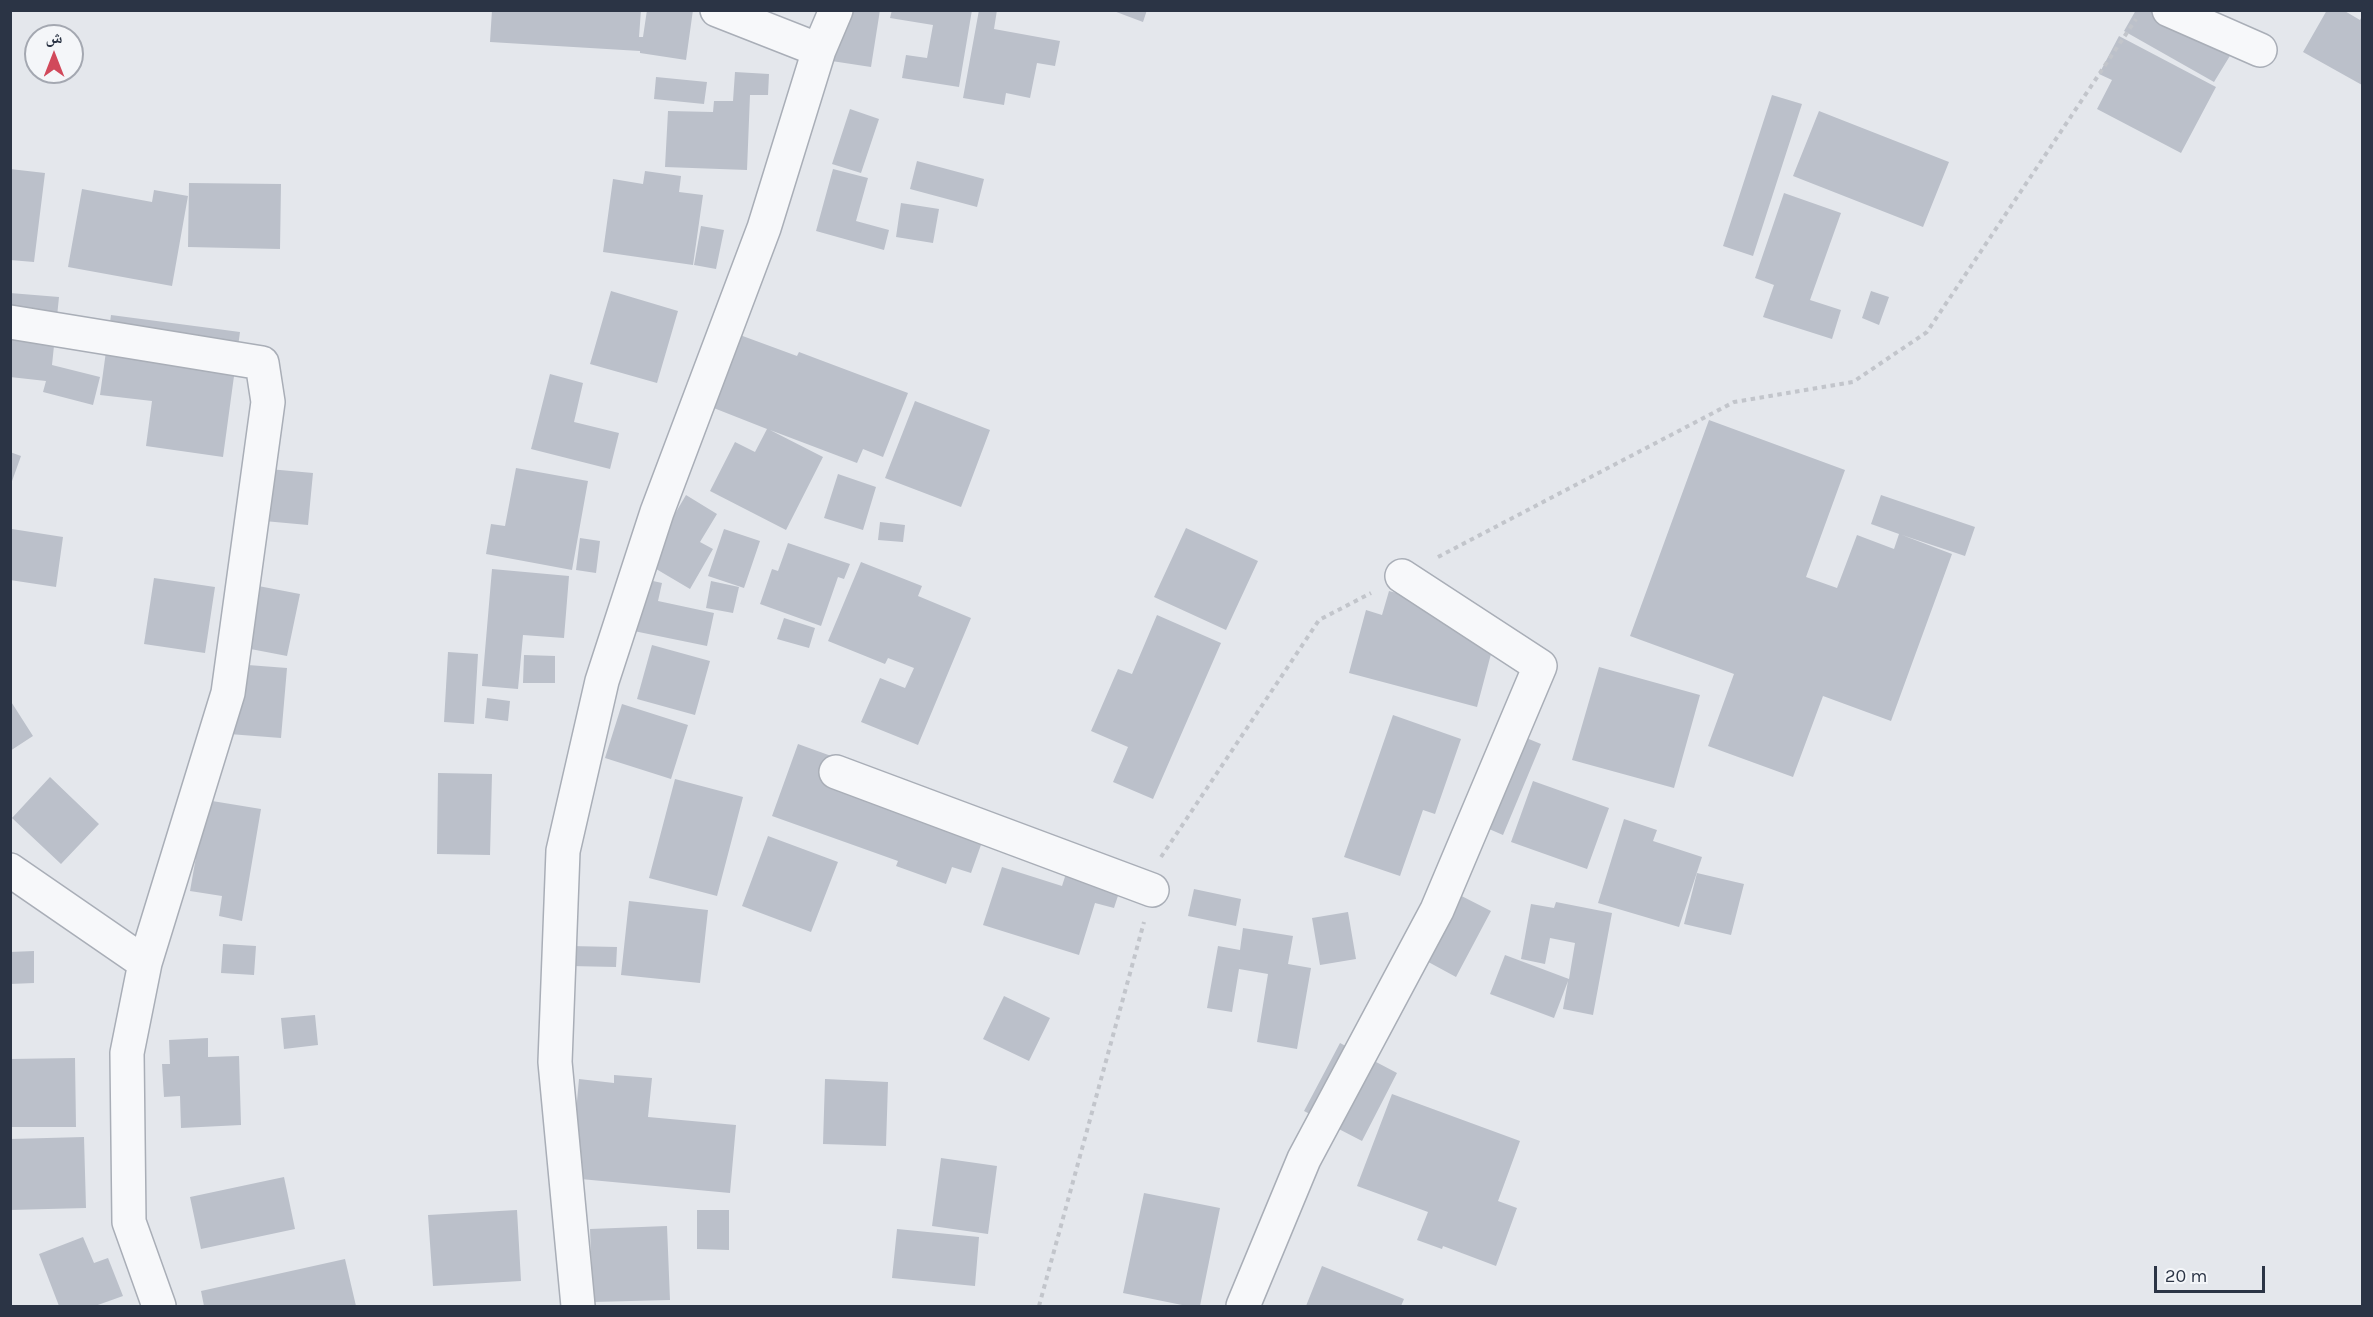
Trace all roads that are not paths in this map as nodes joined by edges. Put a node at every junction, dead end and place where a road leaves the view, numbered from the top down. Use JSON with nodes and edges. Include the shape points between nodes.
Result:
{"nodes":[{"id":1,"x":717,"y":10,"type":"edge"},
{"id":2,"x":836,"y":10,"type":"edge"},
{"id":3,"x":2169,"y":10,"type":"edge"},
{"id":4,"x":819,"y":50,"type":"junction"},
{"id":5,"x":2260,"y":50,"type":"dead end"},
{"id":6,"x":10,"y":322,"type":"edge"},
{"id":7,"x":1402,"y":576,"type":"dead end"},
{"id":8,"x":836,"y":772,"type":"dead end"},
{"id":9,"x":10,"y":870,"type":"edge"},
{"id":10,"x":1152,"y":890,"type":"dead end"},
{"id":11,"x":145,"y":963,"type":"junction"},
{"id":12,"x":159,"y":1306,"type":"edge"},
{"id":13,"x":578,"y":1306,"type":"edge"},
{"id":14,"x":1243,"y":1306,"type":"edge"}],
"edges":[{"from":1,"to":4,"type":"street"},
{"from":2,"to":4,"type":"street"},
{"from":3,"to":5,"type":"street"},
{"from":4,"to":13,"type":"street","via":[[764,228],[657,512],[602,681],[563,851],[555,1062]]},
{"from":6,"to":11,"type":"street","via":[[262,363],[268,402],[228,693]]},
{"from":7,"to":14,"type":"street","via":[[1540,666],[1437,910],[1304,1159]]},
{"from":8,"to":10,"type":"street"},
{"from":9,"to":11,"type":"street"},
{"from":11,"to":12,"type":"street","via":[[127,1053],[129,1222]]}]}
